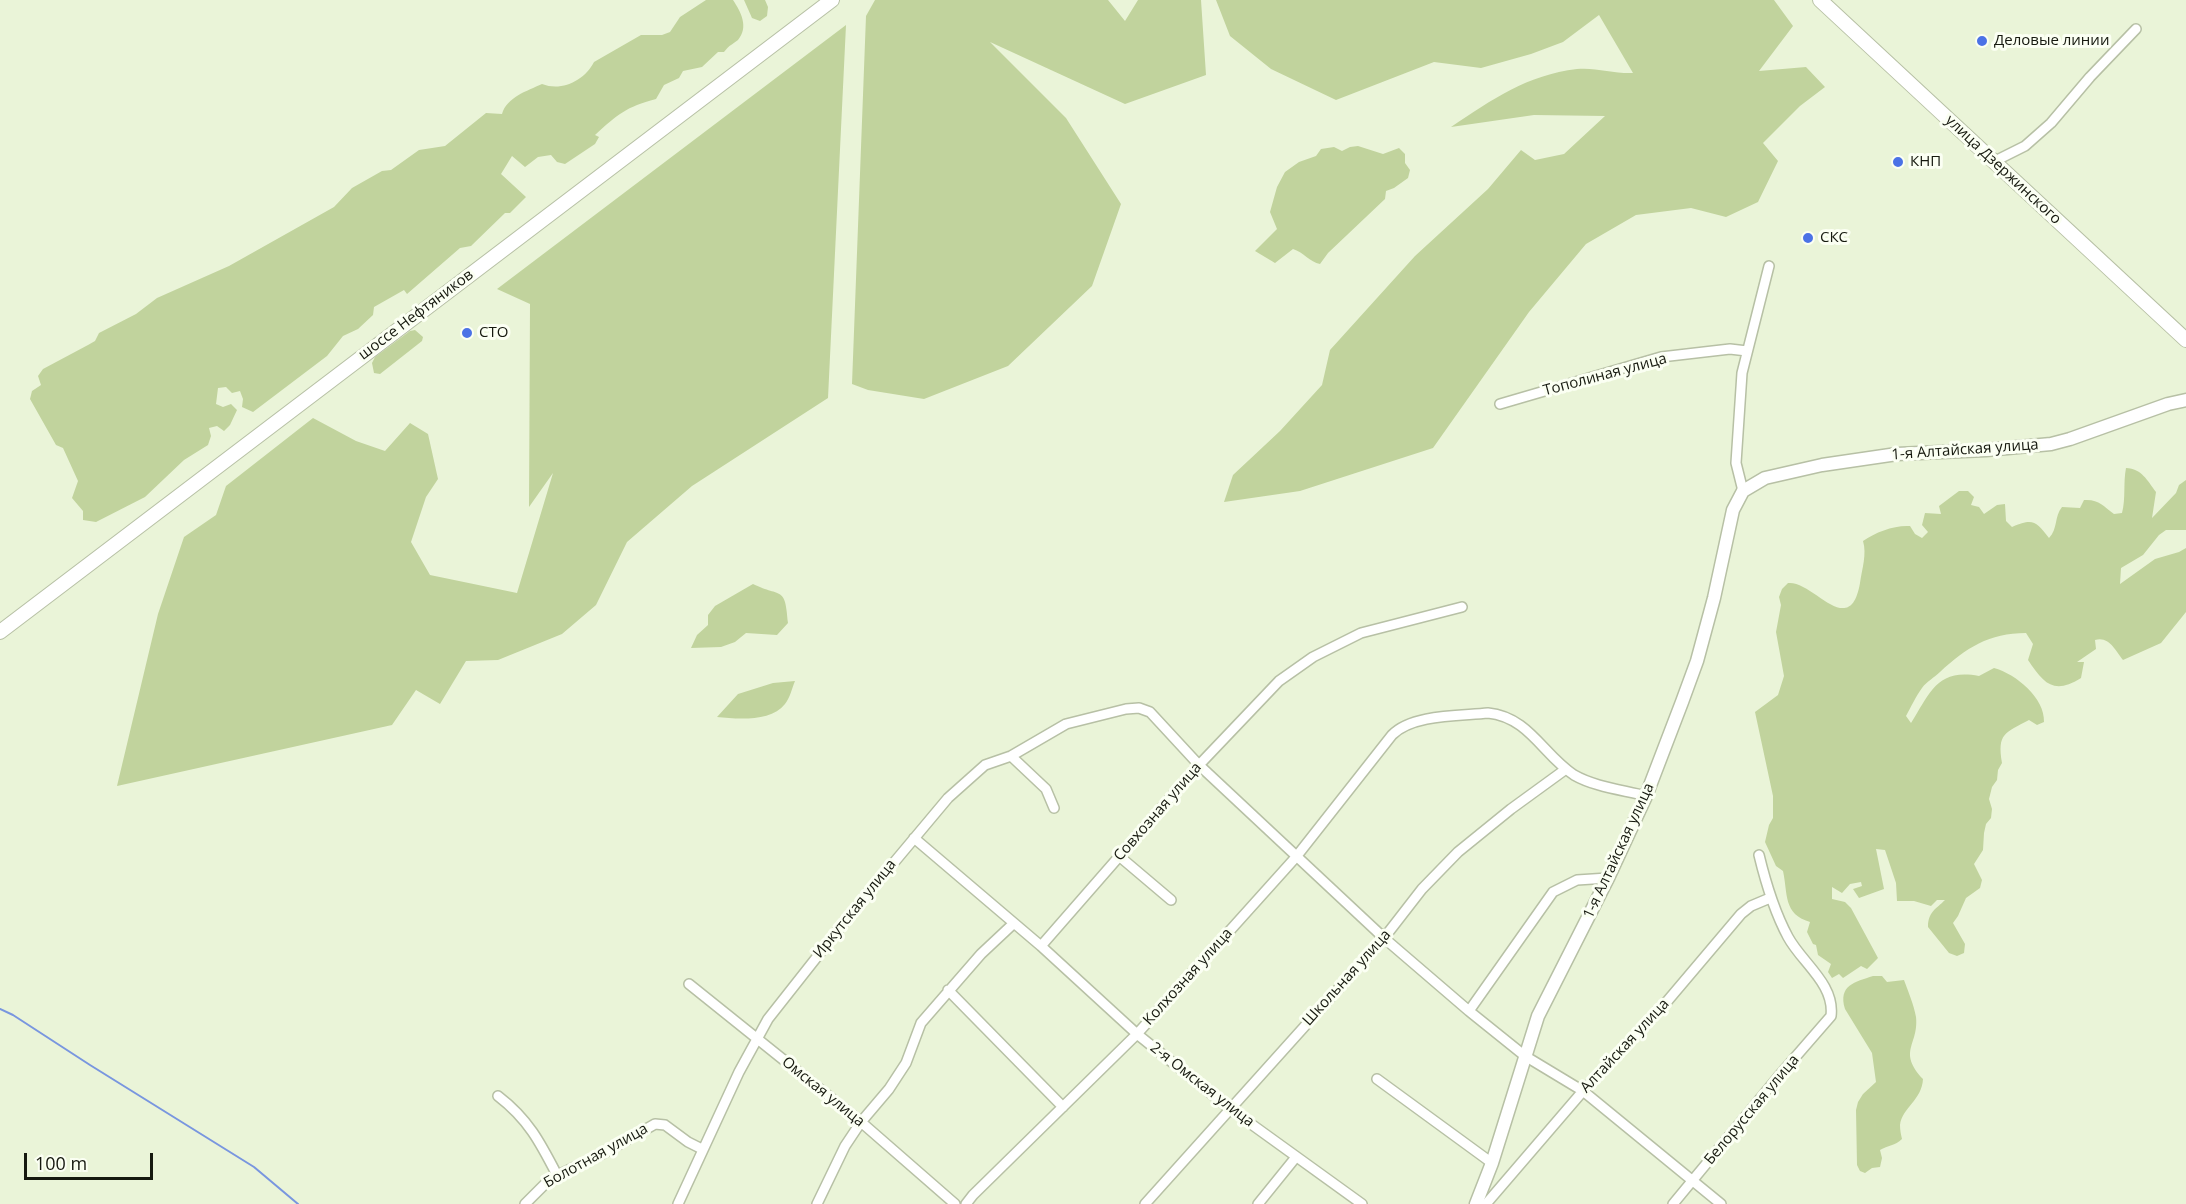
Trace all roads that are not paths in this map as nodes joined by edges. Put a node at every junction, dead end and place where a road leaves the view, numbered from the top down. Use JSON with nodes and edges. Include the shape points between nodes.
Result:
{"nodes":[{"id":1,"x":832,"y":0,"type":"edge"},
{"id":2,"x":1820,"y":0,"type":"edge"},
{"id":3,"x":2136,"y":29,"type":"dead end"},
{"id":4,"x":1995,"y":162,"type":"junction"},
{"id":5,"x":1769,"y":267,"type":"dead end"},
{"id":6,"x":2186,"y":340,"type":"edge"},
{"id":7,"x":1747,"y":351,"type":"junction"},
{"id":8,"x":2186,"y":400,"type":"edge"},
{"id":9,"x":1500,"y":404,"type":"dead end"},
{"id":10,"x":1743,"y":491,"type":"junction"},
{"id":11,"x":1462,"y":607,"type":"dead end"},
{"id":12,"x":0,"y":632,"type":"edge"},
{"id":13,"x":1011,"y":756,"type":"junction"},
{"id":14,"x":1198,"y":765,"type":"junction"},
{"id":15,"x":1566,"y":769,"type":"junction"},
{"id":16,"x":1646,"y":796,"type":"junction"},
{"id":17,"x":1054,"y":808,"type":"dead end"},
{"id":18,"x":914,"y":838,"type":"junction"},
{"id":19,"x":1759,"y":855,"type":"dead end"},
{"id":20,"x":1119,"y":856,"type":"junction"},
{"id":21,"x":1296,"y":856,"type":"junction"},
{"id":22,"x":1608,"y":878,"type":"junction"},
{"id":23,"x":1770,"y":898,"type":"junction"},
{"id":24,"x":1171,"y":900,"type":"dead end"},
{"id":25,"x":1013,"y":924,"type":"junction"},
{"id":26,"x":1384,"y":938,"type":"junction"},
{"id":27,"x":1041,"y":946,"type":"junction"},
{"id":28,"x":689,"y":984,"type":"dead end"},
{"id":29,"x":948,"y":990,"type":"junction"},
{"id":30,"x":1469,"y":1011,"type":"junction"},
{"id":31,"x":1137,"y":1034,"type":"junction"},
{"id":32,"x":757,"y":1039,"type":"junction"},
{"id":33,"x":1525,"y":1056,"type":"junction"},
{"id":34,"x":1377,"y":1079,"type":"dead end"},
{"id":35,"x":1583,"y":1091,"type":"junction"},
{"id":36,"x":498,"y":1096,"type":"dead end"},
{"id":37,"x":1063,"y":1107,"type":"junction"},
{"id":38,"x":1229,"y":1108,"type":"junction"},
{"id":39,"x":861,"y":1122,"type":"junction"},
{"id":40,"x":702,"y":1149,"type":"junction"},
{"id":41,"x":1296,"y":1157,"type":"junction"},
{"id":42,"x":1491,"y":1163,"type":"junction"},
{"id":43,"x":557,"y":1175,"type":"junction"},
{"id":44,"x":1693,"y":1180,"type":"junction"},
{"id":45,"x":1358,"y":1203,"type":"edge"},
{"id":46,"x":525,"y":1204,"type":"edge"},
{"id":47,"x":678,"y":1204,"type":"edge"},
{"id":48,"x":817,"y":1204,"type":"edge"},
{"id":49,"x":955,"y":1204,"type":"edge"},
{"id":50,"x":966,"y":1204,"type":"edge"},
{"id":51,"x":1145,"y":1204,"type":"edge"},
{"id":52,"x":1258,"y":1204,"type":"edge"},
{"id":53,"x":1476,"y":1204,"type":"edge"},
{"id":54,"x":1486,"y":1204,"type":"edge"},
{"id":55,"x":1673,"y":1204,"type":"edge"},
{"id":56,"x":1721,"y":1204,"type":"edge"}],
"edges":[{"from":1,"to":12,"type":"main road","name":"шоссе Нефтяников"},
{"from":2,"to":4,"type":"main road","name":"улица Дзержинского"},
{"from":3,"to":4,"type":"street","via":[[2051,123],[2025,146]]},
{"from":4,"to":6,"type":"main road","name":"улица Дзержинского"},
{"from":5,"to":7,"type":"street"},
{"from":7,"to":9,"type":"street","name":"Тополиная улица","via":[[1730,349],[1661,357]]},
{"from":7,"to":10,"type":"street","via":[[1736,463]]},
{"from":8,"to":10,"type":"street","name":"1-я Алтайская улица","via":[[2051,444],[1897,454],[1822,465],[1765,478]]},
{"from":10,"to":16,"type":"street","name":"1-я Алтайская улица","via":[[1733,510],[1697,661]]},
{"from":11,"to":14,"type":"street","name":"Совхозная улица","via":[[1360,633],[1313,657],[1279,681]]},
{"from":13,"to":14,"type":"street","name":"Иркутская улица","via":[[1066,724],[1139,708],[1150,712]]},
{"from":13,"to":17,"type":"street","via":[[1046,789]]},
{"from":13,"to":18,"type":"street","name":"Иркутская улица","via":[[980,769],[948,798]]},
{"from":14,"to":20,"type":"street","name":"Совхозная улица"},
{"from":14,"to":21,"type":"street"},
{"from":15,"to":16,"type":"street","via":[[1593,783]]},
{"from":15,"to":21,"type":"street","name":"Колхозная улица","via":[[1538,739],[1497,714],[1407,724],[1392,735]]},
{"from":15,"to":26,"type":"street","name":"Школьная улица","via":[[1458,852],[1422,889]]},
{"from":16,"to":22,"type":"street","name":"1-я Алтайская улица"},
{"from":18,"to":25,"type":"street","name":"2-я Омская улица"},
{"from":18,"to":32,"type":"street","name":"Иркутская улица","via":[[774,1010]]},
{"from":19,"to":23,"type":"street"},
{"from":20,"to":24,"type":"street"},
{"from":20,"to":27,"type":"street","name":"Совхозная улица"},
{"from":21,"to":26,"type":"street"},
{"from":21,"to":31,"type":"street","name":"Колхозная улица"},
{"from":22,"to":30,"type":"street","via":[[1577,880],[1553,892]]},
{"from":22,"to":33,"type":"street","name":"1-я Алтайская улица","via":[[1545,1000]]},
{"from":23,"to":35,"type":"street","name":"Алтайская улица","via":[[1741,914],[1664,1005]]},
{"from":23,"to":44,"type":"street","name":"Белорусская улица","via":[[1794,946],[1828,992],[1831,1016]]},
{"from":25,"to":27,"type":"street","name":"2-я Омская улица"},
{"from":25,"to":29,"type":"street"},
{"from":26,"to":30,"type":"street"},
{"from":26,"to":38,"type":"street","name":"Школьная улица"},
{"from":27,"to":31,"type":"street","name":"2-я Омская улица"},
{"from":28,"to":32,"type":"street","name":"Омская улица"},
{"from":29,"to":37,"type":"street"},
{"from":29,"to":39,"type":"street","via":[[921,1023],[900,1074]]},
{"from":30,"to":33,"type":"street"},
{"from":31,"to":37,"type":"street","name":"Колхозная улица"},
{"from":31,"to":38,"type":"street","name":"2-я Омская улица"},
{"from":32,"to":39,"type":"street","name":"Омская улица"},
{"from":32,"to":40,"type":"street","name":"Иркутская улица"},
{"from":33,"to":35,"type":"street"},
{"from":33,"to":42,"type":"street","name":"1-я Алтайская улица"},
{"from":34,"to":42,"type":"street"},
{"from":35,"to":44,"type":"street"},
{"from":35,"to":54,"type":"street","name":"Алтайская улица"},
{"from":36,"to":43,"type":"street","via":[[531,1128]]},
{"from":37,"to":50,"type":"street","name":"Колхозная улица"},
{"from":38,"to":41,"type":"street","name":"2-я Омская улица"},
{"from":38,"to":51,"type":"street","name":"Школьная улица"},
{"from":39,"to":48,"type":"street"},
{"from":39,"to":49,"type":"street","name":"Омская улица"},
{"from":40,"to":43,"type":"street","name":"Болотная улица","via":[[665,1125],[655,1124]]},
{"from":40,"to":47,"type":"street","name":"Иркутская улица"},
{"from":41,"to":45,"type":"street","name":"2-я Омская улица"},
{"from":41,"to":52,"type":"street"},
{"from":42,"to":53,"type":"street","name":"1-я Алтайская улица"},
{"from":43,"to":46,"type":"street","name":"Болотная улица"},
{"from":44,"to":55,"type":"street","name":"Белорусская улица"},
{"from":44,"to":56,"type":"street"}]}
